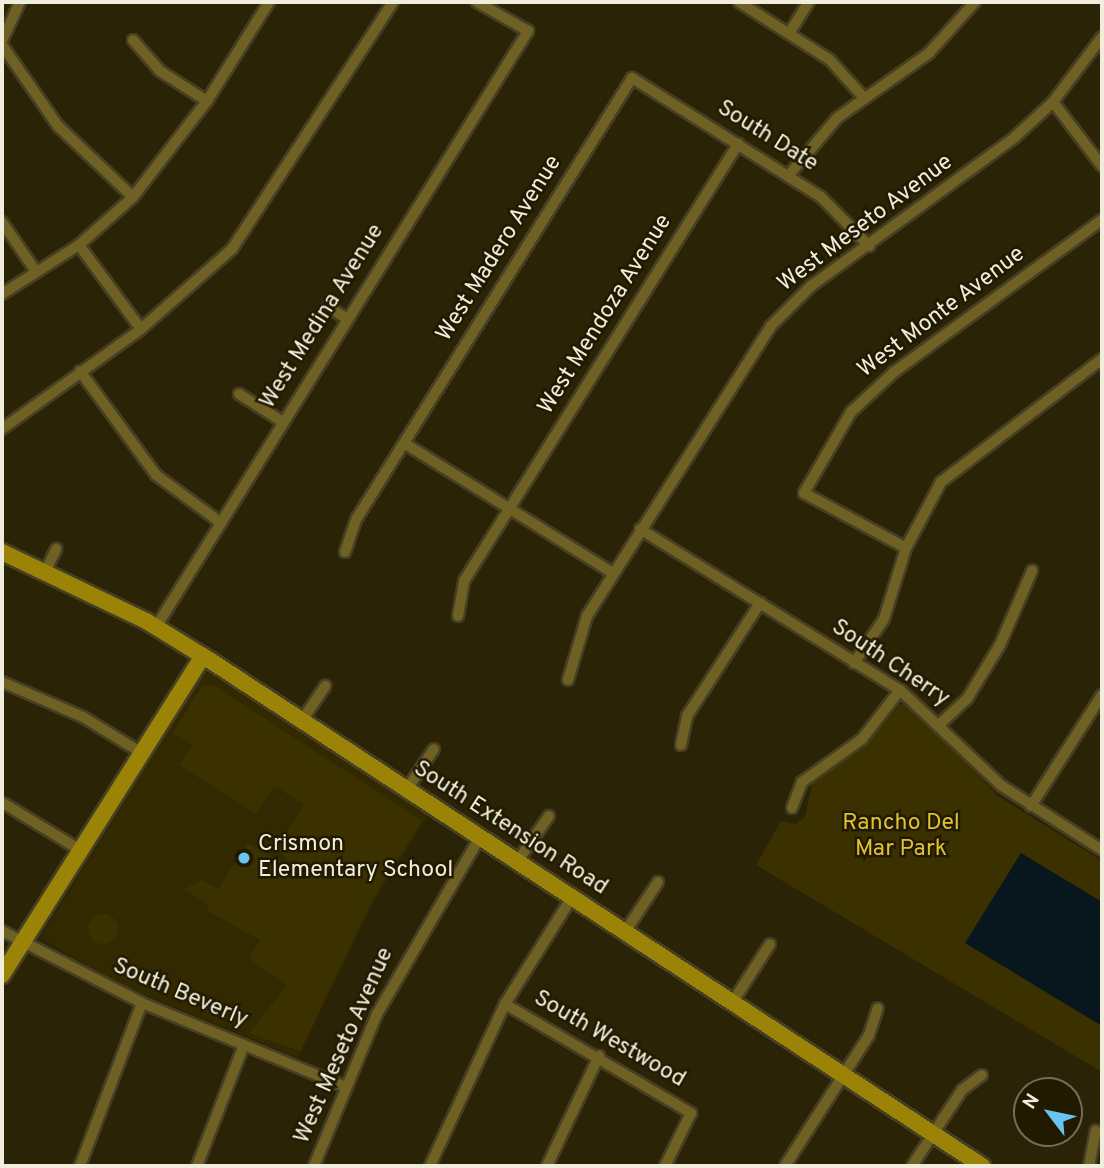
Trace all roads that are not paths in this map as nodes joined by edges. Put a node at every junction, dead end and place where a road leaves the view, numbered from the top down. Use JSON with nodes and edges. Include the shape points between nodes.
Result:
{"nodes":[{"id":1,"x":20,"y":2,"type":"edge"},
{"id":2,"x":269,"y":2,"type":"edge"},
{"id":3,"x":393,"y":2,"type":"edge"},
{"id":4,"x":477,"y":2,"type":"edge"},
{"id":5,"x":739,"y":2,"type":"edge"},
{"id":6,"x":809,"y":2,"type":"edge"},
{"id":7,"x":975,"y":2,"type":"edge"},
{"id":8,"x":790,"y":32,"type":"junction"},
{"id":9,"x":1102,"y":37,"type":"edge"},
{"id":10,"x":133,"y":40,"type":"dead end"},
{"id":11,"x":2,"y":43,"type":"edge"},
{"id":12,"x":632,"y":78,"type":"joint"},
{"id":13,"x":865,"y":99,"type":"junction"},
{"id":14,"x":207,"y":101,"type":"junction"},
{"id":15,"x":1053,"y":103,"type":"junction"},
{"id":16,"x":738,"y":144,"type":"junction"},
{"id":17,"x":1102,"y":166,"type":"edge"},
{"id":18,"x":788,"y":176,"type":"junction"},
{"id":19,"x":133,"y":197,"type":"junction"},
{"id":20,"x":1102,"y":220,"type":"edge"},
{"id":21,"x":2,"y":222,"type":"edge"},
{"id":22,"x":79,"y":245,"type":"junction"},
{"id":23,"x":869,"y":246,"type":"junction"},
{"id":24,"x":35,"y":270,"type":"junction"},
{"id":25,"x":2,"y":294,"type":"edge"},
{"id":26,"x":328,"y":307,"type":"dead end"},
{"id":27,"x":348,"y":319,"type":"junction"},
{"id":28,"x":141,"y":329,"type":"junction"},
{"id":29,"x":1102,"y":359,"type":"edge"},
{"id":30,"x":79,"y":371,"type":"junction"},
{"id":31,"x":239,"y":394,"type":"dead end"},
{"id":32,"x":283,"y":422,"type":"junction"},
{"id":33,"x":2,"y":429,"type":"edge"},
{"id":34,"x":404,"y":443,"type":"junction"},
{"id":35,"x":509,"y":509,"type":"junction"},
{"id":36,"x":221,"y":523,"type":"junction"},
{"id":37,"x":640,"y":529,"type":"junction"},
{"id":38,"x":906,"y":548,"type":"junction"},
{"id":39,"x":57,"y":549,"type":"dead end"},
{"id":40,"x":2,"y":552,"type":"edge"},
{"id":41,"x":345,"y":552,"type":"dead end"},
{"id":42,"x":1032,"y":571,"type":"dead end"},
{"id":43,"x":613,"y":573,"type":"junction"},
{"id":44,"x":44,"y":575,"type":"junction"},
{"id":45,"x":760,"y":603,"type":"junction"},
{"id":46,"x":458,"y":616,"type":"dead end"},
{"id":47,"x":156,"y":627,"type":"junction"},
{"id":48,"x":203,"y":656,"type":"junction"},
{"id":49,"x":854,"y":663,"type":"junction"},
{"id":50,"x":568,"y":680,"type":"dead end"},
{"id":51,"x":2,"y":682,"type":"edge"},
{"id":52,"x":325,"y":686,"type":"dead end"},
{"id":53,"x":900,"y":691,"type":"junction"},
{"id":54,"x":1102,"y":695,"type":"edge"},
{"id":55,"x":303,"y":719,"type":"junction"},
{"id":56,"x":941,"y":723,"type":"junction"},
{"id":57,"x":681,"y":745,"type":"dead end"},
{"id":58,"x":434,"y":749,"type":"dead end"},
{"id":59,"x":142,"y":752,"type":"junction"},
{"id":60,"x":407,"y":789,"type":"junction"},
{"id":61,"x":3,"y":803,"type":"edge"},
{"id":62,"x":1031,"y":806,"type":"junction"},
{"id":63,"x":792,"y":808,"type":"dead end"},
{"id":64,"x":549,"y":816,"type":"dead end"},
{"id":65,"x":480,"y":836,"type":"junction"},
{"id":66,"x":80,"y":850,"type":"junction"},
{"id":67,"x":1102,"y":850,"type":"edge"},
{"id":68,"x":517,"y":862,"type":"junction"},
{"id":69,"x":658,"y":881,"type":"dead end"},
{"id":70,"x":572,"y":897,"type":"junction"},
{"id":71,"x":2,"y":931,"type":"edge"},
{"id":72,"x":625,"y":932,"type":"junction"},
{"id":73,"x":22,"y":943,"type":"junction"},
{"id":74,"x":770,"y":944,"type":"dead end"},
{"id":75,"x":2,"y":975,"type":"edge"},
{"id":76,"x":142,"y":1003,"type":"junction"},
{"id":77,"x":732,"y":1003,"type":"junction"},
{"id":78,"x":505,"y":1004,"type":"junction"},
{"id":79,"x":878,"y":1008,"type":"dead end"},
{"id":80,"x":244,"y":1045,"type":"junction"},
{"id":81,"x":599,"y":1056,"type":"junction"},
{"id":82,"x":841,"y":1074,"type":"junction"},
{"id":83,"x":982,"y":1075,"type":"dead end"},
{"id":84,"x":346,"y":1087,"type":"junction"},
{"id":85,"x":1096,"y":1130,"type":"dead end"},
{"id":86,"x":933,"y":1134,"type":"junction"},
{"id":87,"x":80,"y":1166,"type":"edge"},
{"id":88,"x":197,"y":1166,"type":"edge"},
{"id":89,"x":314,"y":1166,"type":"edge"},
{"id":90,"x":430,"y":1166,"type":"edge"},
{"id":91,"x":547,"y":1166,"type":"edge"},
{"id":92,"x":665,"y":1166,"type":"edge"},
{"id":93,"x":785,"y":1166,"type":"edge"},
{"id":94,"x":912,"y":1166,"type":"edge"},
{"id":95,"x":982,"y":1166,"type":"edge"},
{"id":96,"x":1088,"y":1166,"type":"edge"}],
"edges":[{"from":1,"to":11,"type":"street"},
{"from":2,"to":14,"type":"street"},
{"from":3,"to":28,"type":"street","via":[[232,249]]},
{"from":4,"to":27,"type":"street","name":"West Medina Avenue","via":[[528,31]]},
{"from":5,"to":8,"type":"street"},
{"from":6,"to":8,"type":"street"},
{"from":7,"to":13,"type":"street","via":[[929,53]]},
{"from":8,"to":13,"type":"street","via":[[843,70]]},
{"from":9,"to":15,"type":"street","name":"West Meseto Avenue"},
{"from":10,"to":14,"type":"street","via":[[160,71]]},
{"from":11,"to":19,"type":"street","via":[[58,126]]},
{"from":12,"to":16,"type":"street","name":"South Date"},
{"from":12,"to":34,"type":"street","name":"West Madero Avenue"},
{"from":13,"to":18,"type":"street","via":[[814,140]]},
{"from":14,"to":19,"type":"street"},
{"from":15,"to":17,"type":"street"},
{"from":15,"to":23,"type":"street","name":"West Meseto Avenue"},
{"from":16,"to":18,"type":"street","name":"South Date"},
{"from":16,"to":35,"type":"street","name":"West Mendoza Avenue"},
{"from":18,"to":23,"type":"street","name":"South Date","via":[[844,216]]},
{"from":19,"to":22,"type":"street"},
{"from":20,"to":38,"type":"street","name":"West Monte Avenue","via":[[870,391],[804,493]]},
{"from":21,"to":24,"type":"street"},
{"from":22,"to":24,"type":"street"},
{"from":22,"to":28,"type":"street"},
{"from":23,"to":37,"type":"street","name":"West Meseto Avenue","via":[[811,286],[771,326]]},
{"from":24,"to":25,"type":"street"},
{"from":26,"to":27,"type":"street"},
{"from":27,"to":32,"type":"street","name":"West Medina Avenue"},
{"from":28,"to":30,"type":"street"},
{"from":29,"to":38,"type":"street","via":[[941,482]]},
{"from":30,"to":33,"type":"street"},
{"from":30,"to":36,"type":"street","via":[[156,475]]},
{"from":31,"to":32,"type":"street"},
{"from":32,"to":36,"type":"street","name":"West Medina Avenue"},
{"from":34,"to":35,"type":"street"},
{"from":34,"to":41,"type":"street","name":"West Madero Avenue","via":[[357,518]]},
{"from":35,"to":43,"type":"street"},
{"from":35,"to":46,"type":"street","name":"West Mendoza Avenue","via":[[464,581]]},
{"from":36,"to":47,"type":"street","name":"West Medina Avenue"},
{"from":37,"to":43,"type":"street","name":"West Meseto Avenue"},
{"from":37,"to":45,"type":"street","name":"South Cherry"},
{"from":38,"to":49,"type":"street","via":[[884,619]]},
{"from":39,"to":44,"type":"street"},
{"from":40,"to":44,"type":"street","name":"South Extension Road"},
{"from":42,"to":56,"type":"street","via":[[1000,645],[967,699]]},
{"from":43,"to":50,"type":"street","name":"West Meseto Avenue","via":[[587,616]]},
{"from":44,"to":47,"type":"street","name":"South Extension Road"},
{"from":45,"to":49,"type":"street","name":"South Cherry"},
{"from":45,"to":57,"type":"street","via":[[687,716]]},
{"from":47,"to":48,"type":"street","name":"South Extension Road"},
{"from":48,"to":55,"type":"street","name":"South Extension Road"},
{"from":48,"to":59,"type":"street"},
{"from":49,"to":53,"type":"street","name":"South Cherry"},
{"from":51,"to":59,"type":"street","via":[[83,717]]},
{"from":52,"to":55,"type":"street"},
{"from":53,"to":56,"type":"street","name":"South Cherry"},
{"from":53,"to":63,"type":"street","via":[[862,739],[802,782]]},
{"from":54,"to":62,"type":"street"},
{"from":55,"to":60,"type":"street","name":"South Extension Road"},
{"from":56,"to":62,"type":"street","name":"South Cherry","via":[[972,761]]},
{"from":58,"to":60,"type":"street"},
{"from":59,"to":66,"type":"street"},
{"from":60,"to":65,"type":"street","name":"South Extension Road"},
{"from":61,"to":66,"type":"street"},
{"from":62,"to":67,"type":"street","name":"South Cherry"},
{"from":64,"to":68,"type":"street"},
{"from":65,"to":68,"type":"street","name":"South Extension Road"},
{"from":65,"to":84,"type":"street","name":"West Meseto Avenue","via":[[413,946]]},
{"from":66,"to":73,"type":"street"},
{"from":68,"to":70,"type":"street","name":"South Extension Road"},
{"from":69,"to":72,"type":"street"},
{"from":70,"to":72,"type":"street","name":"South Extension Road"},
{"from":70,"to":78,"type":"street"},
{"from":71,"to":73,"type":"street","name":"South Beverly"},
{"from":72,"to":77,"type":"street","name":"South Extension Road"},
{"from":73,"to":75,"type":"street"},
{"from":73,"to":76,"type":"street","name":"South Beverly"},
{"from":74,"to":77,"type":"street"},
{"from":76,"to":80,"type":"street","name":"South Beverly"},
{"from":76,"to":87,"type":"street"},
{"from":77,"to":82,"type":"street","name":"South Extension Road"},
{"from":78,"to":81,"type":"street","name":"South Westwood"},
{"from":78,"to":90,"type":"street"},
{"from":79,"to":82,"type":"street"},
{"from":80,"to":84,"type":"street","name":"South Beverly"},
{"from":80,"to":88,"type":"street"},
{"from":81,"to":91,"type":"street"},
{"from":81,"to":92,"type":"street","name":"South Westwood","via":[[691,1112]]},
{"from":82,"to":86,"type":"street","name":"South Extension Road"},
{"from":82,"to":93,"type":"street"},
{"from":83,"to":86,"type":"street","via":[[962,1090]]},
{"from":84,"to":89,"type":"street","name":"West Meseto Avenue"},
{"from":85,"to":96,"type":"street"},
{"from":86,"to":94,"type":"street"},
{"from":86,"to":95,"type":"street","name":"South Extension Road"}]}
